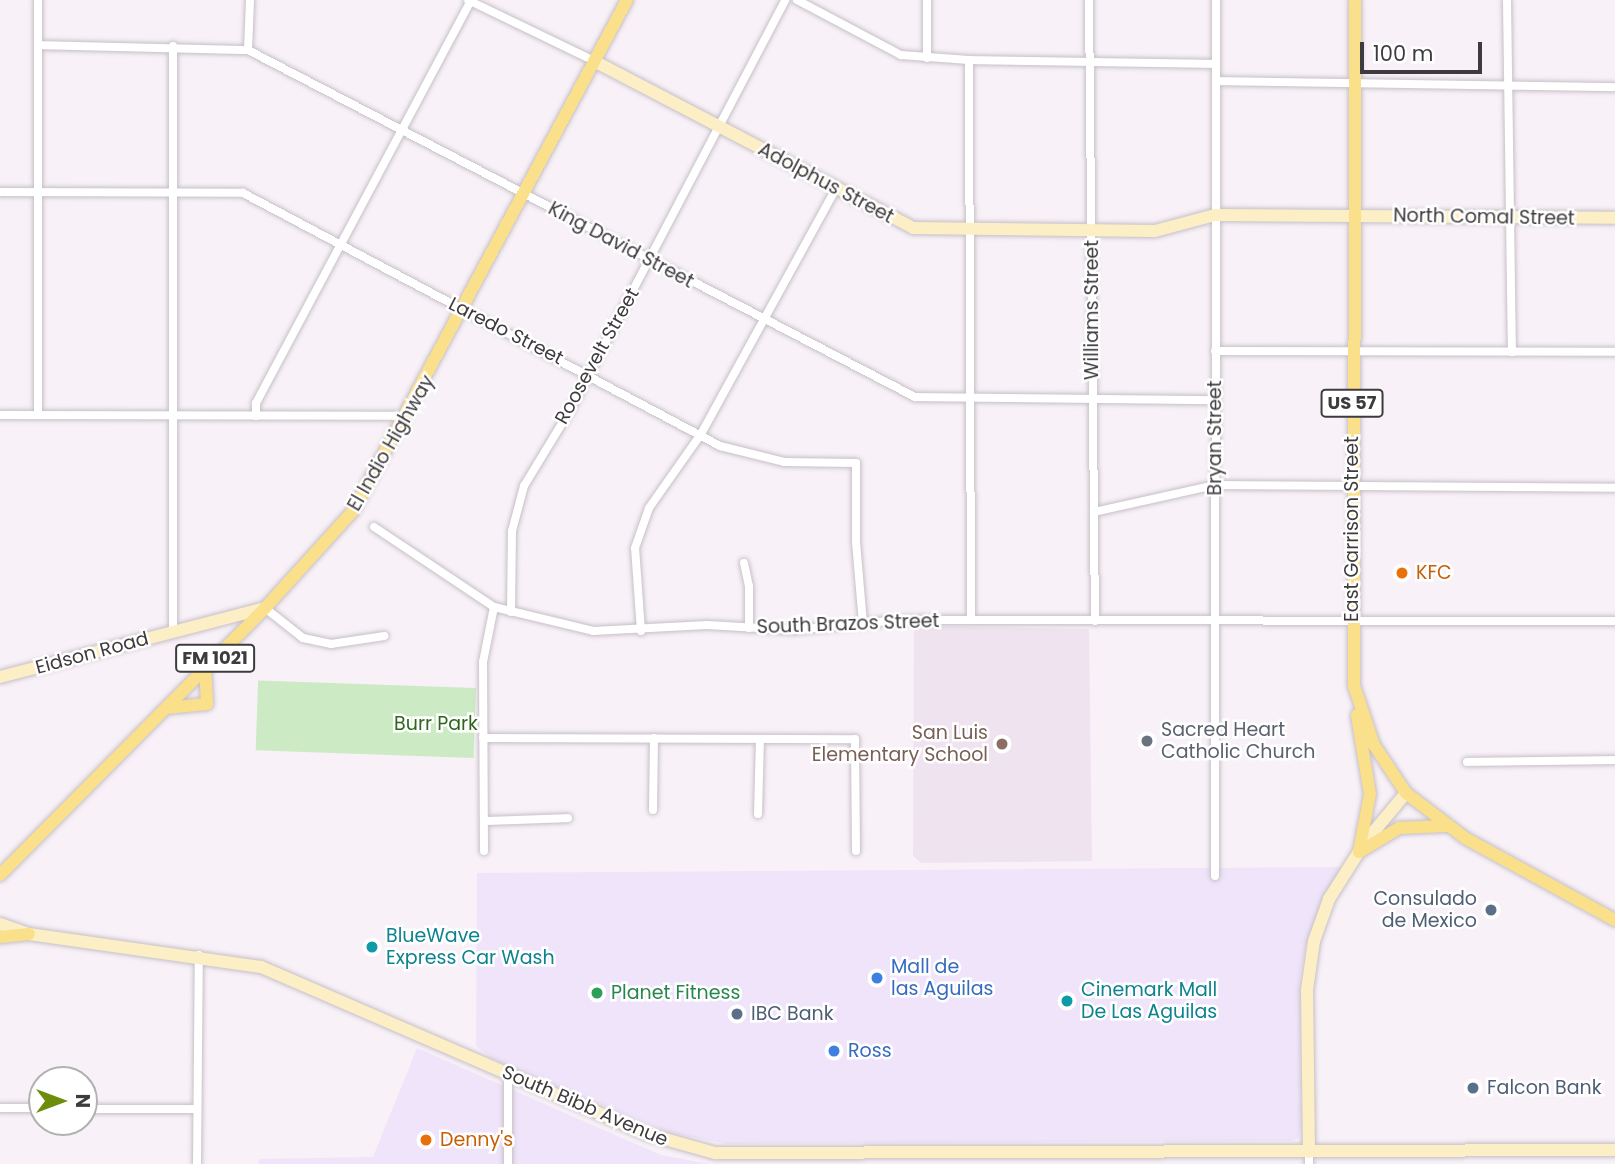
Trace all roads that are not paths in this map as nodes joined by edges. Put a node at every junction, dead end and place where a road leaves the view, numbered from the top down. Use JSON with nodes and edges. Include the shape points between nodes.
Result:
{"nodes":[{"id":1,"x":38,"y":0,"type":"edge"},
{"id":2,"x":250,"y":0,"type":"edge"},
{"id":3,"x":470,"y":0,"type":"edge"},
{"id":4,"x":627,"y":0,"type":"edge"},
{"id":5,"x":785,"y":0,"type":"edge"},
{"id":6,"x":797,"y":0,"type":"edge"},
{"id":7,"x":927,"y":0,"type":"edge"},
{"id":8,"x":1089,"y":0,"type":"edge"},
{"id":9,"x":1216,"y":0,"type":"edge"},
{"id":10,"x":1355,"y":0,"type":"edge"},
{"id":11,"x":1507,"y":0,"type":"edge"},
{"id":12,"x":38,"y":45,"type":"junction"},
{"id":13,"x":173,"y":46,"type":"junction"},
{"id":14,"x":248,"y":51,"type":"junction"},
{"id":15,"x":927,"y":58,"type":"junction"},
{"id":16,"x":969,"y":60,"type":"junction"},
{"id":17,"x":594,"y":61,"type":"junction"},
{"id":18,"x":1090,"y":63,"type":"junction"},
{"id":19,"x":1216,"y":64,"type":"junction"},
{"id":20,"x":1216,"y":81,"type":"junction"},
{"id":21,"x":1353,"y":82,"type":"junction"},
{"id":22,"x":1508,"y":85,"type":"junction"},
{"id":23,"x":1615,"y":87,"type":"edge"},
{"id":24,"x":719,"y":127,"type":"junction"},
{"id":25,"x":400,"y":130,"type":"junction"},
{"id":26,"x":836,"y":188,"type":"junction"},
{"id":27,"x":0,"y":192,"type":"edge"},
{"id":28,"x":38,"y":192,"type":"junction"},
{"id":29,"x":172,"y":192,"type":"junction"},
{"id":30,"x":525,"y":194,"type":"junction"},
{"id":31,"x":1215,"y":215,"type":"junction"},
{"id":32,"x":1352,"y":216,"type":"junction"},
{"id":33,"x":1511,"y":218,"type":"junction"},
{"id":34,"x":1615,"y":219,"type":"edge"},
{"id":35,"x":969,"y":231,"type":"junction"},
{"id":36,"x":1092,"y":232,"type":"junction"},
{"id":37,"x":338,"y":245,"type":"junction"},
{"id":38,"x":649,"y":260,"type":"junction"},
{"id":39,"x":464,"y":309,"type":"junction"},
{"id":40,"x":766,"y":321,"type":"junction"},
{"id":41,"x":1352,"y":350,"type":"junction"},
{"id":42,"x":1215,"y":351,"type":"junction"},
{"id":43,"x":1512,"y":352,"type":"junction"},
{"id":44,"x":1615,"y":352,"type":"edge"},
{"id":45,"x":589,"y":374,"type":"junction"},
{"id":46,"x":970,"y":399,"type":"junction"},
{"id":47,"x":1215,"y":400,"type":"junction"},
{"id":48,"x":1092,"y":401,"type":"junction"},
{"id":49,"x":0,"y":415,"type":"edge"},
{"id":50,"x":38,"y":415,"type":"junction"},
{"id":51,"x":173,"y":416,"type":"junction"},
{"id":52,"x":256,"y":416,"type":"junction"},
{"id":53,"x":405,"y":422,"type":"junction"},
{"id":54,"x":701,"y":434,"type":"junction"},
{"id":55,"x":1216,"y":485,"type":"junction"},
{"id":56,"x":1352,"y":486,"type":"junction"},
{"id":57,"x":1615,"y":488,"type":"edge"},
{"id":58,"x":1094,"y":512,"type":"junction"},
{"id":59,"x":374,"y":527,"type":"dead end"},
{"id":60,"x":744,"y":563,"type":"dead end"},
{"id":61,"x":494,"y":607,"type":"junction"},
{"id":62,"x":265,"y":608,"type":"junction"},
{"id":63,"x":511,"y":612,"type":"junction"},
{"id":64,"x":1351,"y":619,"type":"junction"},
{"id":65,"x":971,"y":620,"type":"junction"},
{"id":66,"x":1216,"y":620,"type":"junction"},
{"id":67,"x":1095,"y":621,"type":"junction"},
{"id":68,"x":1615,"y":621,"type":"edge"},
{"id":69,"x":863,"y":623,"type":"junction"},
{"id":70,"x":749,"y":628,"type":"junction"},
{"id":71,"x":173,"y":631,"type":"junction"},
{"id":72,"x":641,"y":631,"type":"junction"},
{"id":73,"x":384,"y":636,"type":"dead end"},
{"id":74,"x":205,"y":667,"type":"junction"},
{"id":75,"x":0,"y":677,"type":"edge"},
{"id":76,"x":1354,"y":686,"type":"junction"},
{"id":77,"x":164,"y":709,"type":"junction"},
{"id":78,"x":483,"y":738,"type":"junction"},
{"id":79,"x":654,"y":738,"type":"junction"},
{"id":80,"x":760,"y":738,"type":"junction"},
{"id":81,"x":1615,"y":760,"type":"edge"},
{"id":82,"x":1467,"y":762,"type":"dead end"},
{"id":83,"x":1406,"y":793,"type":"junction"},
{"id":84,"x":653,"y":810,"type":"dead end"},
{"id":85,"x":758,"y":814,"type":"dead end"},
{"id":86,"x":568,"y":818,"type":"dead end"},
{"id":87,"x":484,"y":821,"type":"junction"},
{"id":88,"x":1445,"y":826,"type":"junction"},
{"id":89,"x":484,"y":851,"type":"dead end"},
{"id":90,"x":856,"y":851,"type":"dead end"},
{"id":91,"x":1359,"y":852,"type":"junction"},
{"id":92,"x":0,"y":875,"type":"edge"},
{"id":93,"x":1215,"y":876,"type":"dead end"},
{"id":94,"x":1615,"y":920,"type":"edge"},
{"id":95,"x":0,"y":924,"type":"edge"},
{"id":96,"x":29,"y":934,"type":"junction"},
{"id":97,"x":0,"y":937,"type":"edge"},
{"id":98,"x":199,"y":955,"type":"junction"},
{"id":99,"x":508,"y":1074,"type":"junction"},
{"id":100,"x":0,"y":1108,"type":"edge"},
{"id":101,"x":28,"y":1108,"type":"edge"},
{"id":102,"x":98,"y":1108,"type":"edge"},
{"id":103,"x":197,"y":1109,"type":"junction"},
{"id":104,"x":1615,"y":1150,"type":"edge"},
{"id":105,"x":1309,"y":1158,"type":"edge"},
{"id":106,"x":197,"y":1164,"type":"edge"},
{"id":107,"x":508,"y":1164,"type":"edge"}],
"edges":[{"from":1,"to":12,"type":"street"},
{"from":2,"to":14,"type":"street"},
{"from":3,"to":17,"type":"street","name":"Adolphus Street"},
{"from":3,"to":25,"type":"street"},
{"from":4,"to":17,"type":"main road","name":"El Indio Highway","number":"FM 1021"},
{"from":5,"to":24,"type":"street","name":"Roosevelt Street"},
{"from":6,"to":15,"type":"street","via":[[901,55]]},
{"from":7,"to":15,"type":"street"},
{"from":8,"to":18,"type":"street","name":"Williams Street"},
{"from":9,"to":19,"type":"street","name":"Bryan Street"},
{"from":10,"to":21,"type":"main road","name":"East Garrison Street","number":"US 57"},
{"from":11,"to":22,"type":"street"},
{"from":12,"to":13,"type":"street","name":"King David Street"},
{"from":12,"to":28,"type":"street"},
{"from":13,"to":14,"type":"street","name":"King David Street"},
{"from":13,"to":29,"type":"street"},
{"from":14,"to":25,"type":"street","name":"King David Street"},
{"from":15,"to":16,"type":"street"},
{"from":16,"to":18,"type":"street"},
{"from":16,"to":35,"type":"street"},
{"from":17,"to":24,"type":"street","name":"Adolphus Street"},
{"from":17,"to":30,"type":"main road","name":"El Indio Highway","number":"FM 1021"},
{"from":18,"to":19,"type":"street"},
{"from":18,"to":36,"type":"street","name":"Williams Street"},
{"from":19,"to":20,"type":"street","name":"Bryan Street"},
{"from":20,"to":21,"type":"street"},
{"from":20,"to":31,"type":"street","name":"Bryan Street"},
{"from":21,"to":22,"type":"street"},
{"from":21,"to":32,"type":"main road","name":"East Garrison Street","number":"US 57"},
{"from":22,"to":23,"type":"street"},
{"from":22,"to":33,"type":"street"},
{"from":24,"to":26,"type":"street","name":"Adolphus Street"},
{"from":24,"to":38,"type":"street","name":"Roosevelt Street"},
{"from":25,"to":30,"type":"street","name":"King David Street"},
{"from":25,"to":37,"type":"street"},
{"from":26,"to":35,"type":"street","name":"Adolphus Street","via":[[913,228]]},
{"from":26,"to":40,"type":"street"},
{"from":27,"to":28,"type":"street","name":"Laredo Street"},
{"from":28,"to":29,"type":"street","name":"Laredo Street"},
{"from":28,"to":50,"type":"street"},
{"from":29,"to":37,"type":"street","name":"Laredo Street","via":[[243,193]]},
{"from":29,"to":51,"type":"street"},
{"from":30,"to":38,"type":"street","name":"King David Street"},
{"from":30,"to":39,"type":"main road","name":"El Indio Highway","number":"FM 1021"},
{"from":31,"to":32,"type":"street","name":"North Comal Street"},
{"from":31,"to":36,"type":"street","name":"Adolphus Street","via":[[1155,232]]},
{"from":31,"to":42,"type":"street","name":"Bryan Street"},
{"from":32,"to":33,"type":"street","name":"North Comal Street"},
{"from":32,"to":41,"type":"main road","name":"East Garrison Street","number":"US 57"},
{"from":33,"to":34,"type":"street","name":"North Comal Street"},
{"from":33,"to":43,"type":"street"},
{"from":35,"to":36,"type":"street","name":"Adolphus Street"},
{"from":35,"to":46,"type":"street"},
{"from":36,"to":48,"type":"street","name":"Williams Street"},
{"from":37,"to":39,"type":"street","name":"Laredo Street"},
{"from":37,"to":52,"type":"street","via":[[256,403]]},
{"from":38,"to":40,"type":"street","name":"King David Street"},
{"from":38,"to":45,"type":"street","name":"Roosevelt Street"},
{"from":39,"to":45,"type":"street","name":"Laredo Street"},
{"from":39,"to":53,"type":"main road","name":"El Indio Highway","number":"FM 1021"},
{"from":40,"to":46,"type":"street","name":"King David Street","via":[[898,391],[915,397]]},
{"from":40,"to":54,"type":"street"},
{"from":41,"to":42,"type":"street"},
{"from":41,"to":43,"type":"street"},
{"from":41,"to":56,"type":"main road","name":"East Garrison Street","number":"US 57"},
{"from":42,"to":47,"type":"street","name":"Bryan Street"},
{"from":43,"to":44,"type":"street"},
{"from":45,"to":54,"type":"street","name":"Laredo Street"},
{"from":45,"to":63,"type":"street","name":"Roosevelt Street","via":[[533,466],[517,508],[509,555]]},
{"from":46,"to":48,"type":"street","name":"King David Street"},
{"from":46,"to":65,"type":"street"},
{"from":47,"to":48,"type":"street","name":"King David Street"},
{"from":47,"to":55,"type":"street","name":"Bryan Street"},
{"from":48,"to":58,"type":"street","name":"Williams Street"},
{"from":49,"to":50,"type":"street"},
{"from":50,"to":51,"type":"street"},
{"from":51,"to":52,"type":"street"},
{"from":51,"to":71,"type":"street"},
{"from":52,"to":53,"type":"street","via":[[395,416]]},
{"from":53,"to":62,"type":"main road","name":"El Indio Highway","number":"FM 1021","via":[[354,512]]},
{"from":54,"to":69,"type":"street","name":"Laredo Street","via":[[749,457],[856,463]]},
{"from":54,"to":72,"type":"street","via":[[649,508],[635,548]]},
{"from":55,"to":56,"type":"street"},
{"from":55,"to":58,"type":"street"},
{"from":55,"to":66,"type":"street","name":"Bryan Street"},
{"from":56,"to":57,"type":"street"},
{"from":56,"to":64,"type":"main road","name":"East Garrison Street","number":"US 57"},
{"from":58,"to":67,"type":"street","name":"Williams Street"},
{"from":59,"to":61,"type":"street","name":"South Brazos Street"},
{"from":60,"to":70,"type":"street"},
{"from":61,"to":63,"type":"street","name":"South Brazos Street"},
{"from":61,"to":78,"type":"street","via":[[484,662]]},
{"from":62,"to":71,"type":"street","name":"Eidson Road"},
{"from":62,"to":73,"type":"street","via":[[303,638],[331,644]]},
{"from":62,"to":74,"type":"main road","name":"El Indio Highway","number":"FM 1021"},
{"from":63,"to":72,"type":"street","name":"South Brazos Street","via":[[564,628]]},
{"from":64,"to":66,"type":"street","name":"South Brazos Street"},
{"from":64,"to":68,"type":"street","name":"South Brazos Street"},
{"from":64,"to":76,"type":"main road","name":"East Garrison Street","number":"US 57"},
{"from":65,"to":67,"type":"street","name":"South Brazos Street"},
{"from":65,"to":69,"type":"street","name":"South Brazos Street"},
{"from":66,"to":67,"type":"street","name":"South Brazos Street"},
{"from":66,"to":93,"type":"street","name":"Bryan Street"},
{"from":69,"to":70,"type":"street","name":"South Brazos Street"},
{"from":70,"to":72,"type":"street","name":"South Brazos Street","via":[[707,625]]},
{"from":71,"to":75,"type":"street","name":"Eidson Road"},
{"from":74,"to":77,"type":"main road","name":"El Indio Highway","number":"FM 1021"},
{"from":74,"to":77,"type":"main road","via":[[207,704],[192,702]]},
{"from":76,"to":83,"type":"main road","name":"East Garrison Street","number":"US 57","via":[[1374,745]]},
{"from":76,"to":91,"type":"main road","via":[[1370,794]]},
{"from":77,"to":92,"type":"main road","name":"El Indio Highway","number":"FM 1021"},
{"from":78,"to":79,"type":"street"},
{"from":78,"to":87,"type":"street"},
{"from":79,"to":80,"type":"street"},
{"from":79,"to":84,"type":"street"},
{"from":80,"to":85,"type":"street"},
{"from":80,"to":90,"type":"street","via":[[855,739]]},
{"from":81,"to":82,"type":"street"},
{"from":83,"to":88,"type":"main road","name":"East Garrison Street","number":"US 57"},
{"from":83,"to":91,"type":"street"},
{"from":86,"to":87,"type":"street"},
{"from":87,"to":89,"type":"street"},
{"from":88,"to":91,"type":"main road","via":[[1399,828]]},
{"from":88,"to":94,"type":"main road","name":"East Garrison Street","number":"US 57"},
{"from":91,"to":105,"type":"street","via":[[1329,898],[1308,968]]},
{"from":95,"to":96,"type":"street","name":"South Bibb Avenue"},
{"from":96,"to":97,"type":"main road"},
{"from":96,"to":98,"type":"street","name":"South Bibb Avenue"},
{"from":98,"to":99,"type":"street","name":"South Bibb Avenue","via":[[284,975]]},
{"from":98,"to":103,"type":"street"},
{"from":99,"to":105,"type":"street","name":"South Bibb Avenue","via":[[647,1134],[715,1153]]},
{"from":99,"to":107,"type":"street"},
{"from":100,"to":101,"type":"street"},
{"from":102,"to":103,"type":"street"},
{"from":103,"to":106,"type":"street"},
{"from":104,"to":105,"type":"street","name":"South Bibb Avenue"}]}
